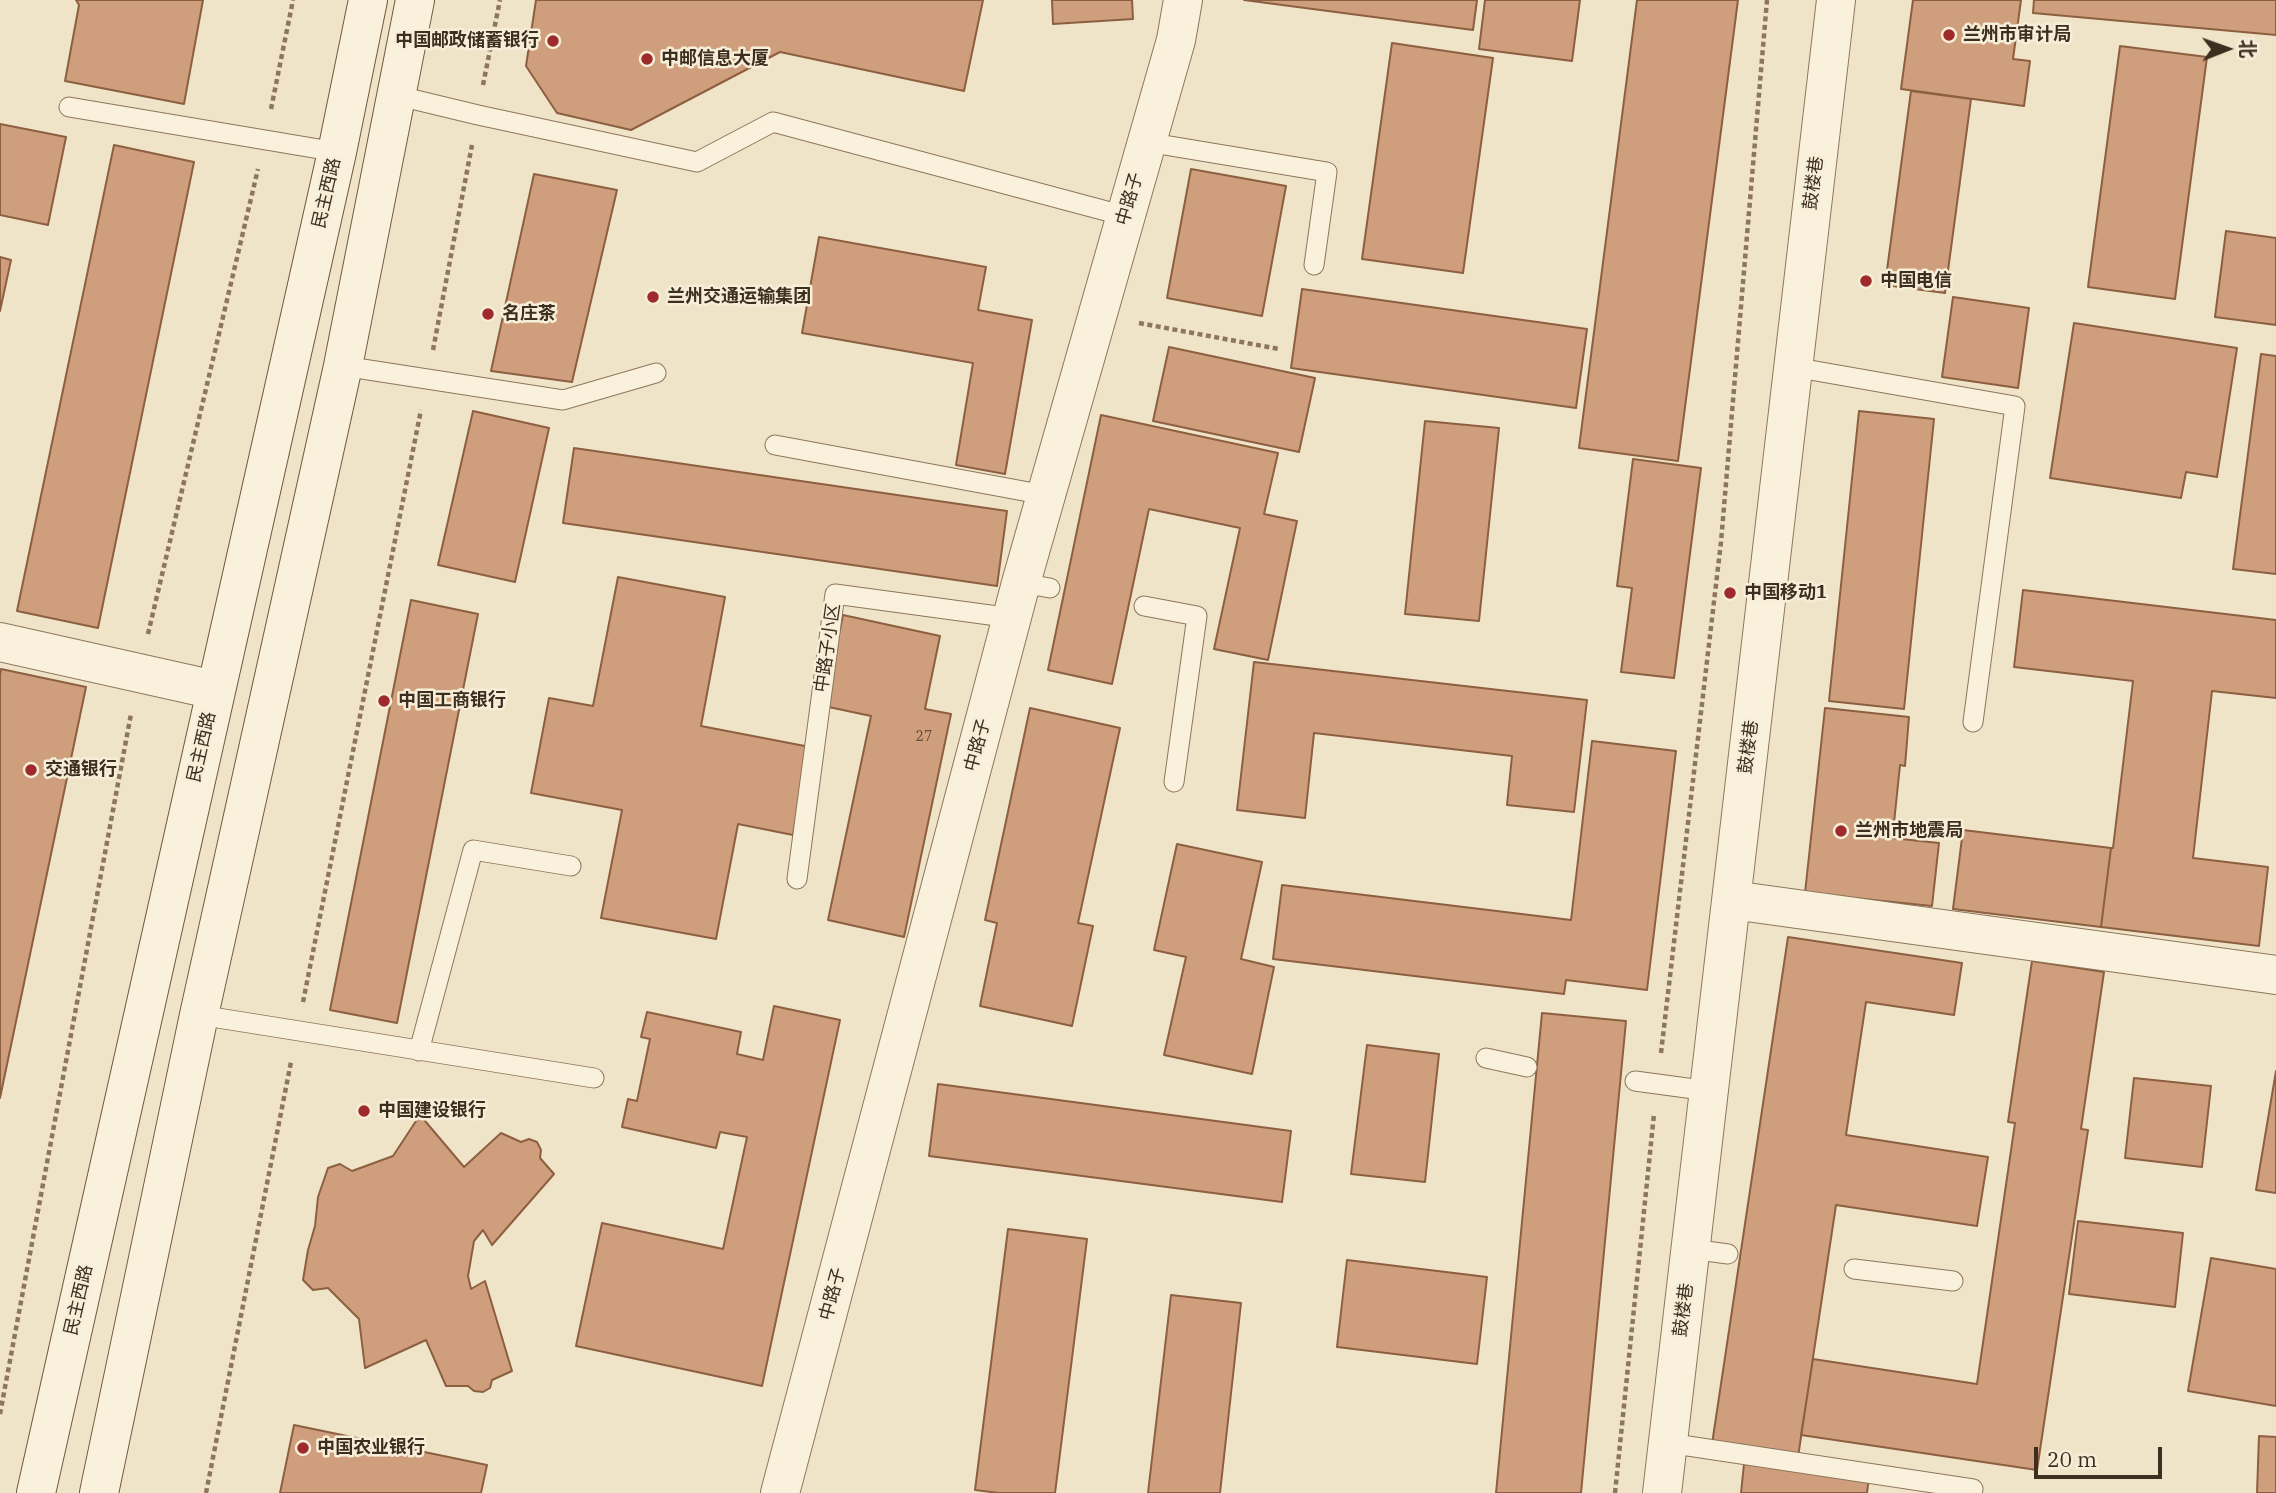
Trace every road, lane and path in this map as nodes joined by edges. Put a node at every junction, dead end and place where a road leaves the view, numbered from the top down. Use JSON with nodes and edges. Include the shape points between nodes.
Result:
{"nodes":[{"id":1,"x":368,"y":0,"type":"edge"},
{"id":2,"x":415,"y":0,"type":"edge"},
{"id":3,"x":500,"y":0,"type":"edge"},
{"id":4,"x":1183,"y":0,"type":"edge"},
{"id":5,"x":1767,"y":0,"type":"edge"},
{"id":6,"x":1836,"y":0,"type":"edge"},
{"id":7,"x":395,"y":95,"type":"junction"},
{"id":8,"x":69,"y":107,"type":"dead end"},
{"id":9,"x":478,"y":115,"type":"junction"},
{"id":10,"x":1146,"y":142,"type":"junction"},
{"id":11,"x":337,"y":152,"type":"junction"},
{"id":12,"x":1125,"y":216,"type":"junction"},
{"id":13,"x":1314,"y":265,"type":"dead end"},
{"id":14,"x":1097,"y":314,"type":"junction"},
{"id":15,"x":1279,"y":349,"type":"dead end"},
{"id":16,"x":343,"y":366,"type":"junction"},
{"id":17,"x":1793,"y":368,"type":"junction"},
{"id":18,"x":656,"y":373,"type":"dead end"},
{"id":19,"x":427,"y":379,"type":"junction"},
{"id":20,"x":775,"y":445,"type":"dead end"},
{"id":21,"x":1045,"y":495,"type":"junction"},
{"id":22,"x":1028,"y":596,"type":"junction"},
{"id":23,"x":1144,"y":606,"type":"dead end"},
{"id":24,"x":0,"y":642,"type":"edge"},
{"id":25,"x":215,"y":690,"type":"junction"},
{"id":26,"x":1973,"y":722,"type":"dead end"},
{"id":27,"x":1174,"y":782,"type":"dead end"},
{"id":28,"x":571,"y":866,"type":"dead end"},
{"id":29,"x":797,"y":879,"type":"dead end"},
{"id":30,"x":1731,"y":900,"type":"junction"},
{"id":31,"x":2276,"y":975,"type":"edge"},
{"id":32,"x":199,"y":1015,"type":"junction"},
{"id":33,"x":298,"y":1032,"type":"junction"},
{"id":34,"x":419,"y":1051,"type":"junction"},
{"id":35,"x":1486,"y":1058,"type":"dead end"},
{"id":36,"x":1527,"y":1067,"type":"dead end"},
{"id":37,"x":594,"y":1078,"type":"dead end"},
{"id":38,"x":1635,"y":1081,"type":"dead end"},
{"id":39,"x":1657,"y":1084,"type":"junction"},
{"id":40,"x":1709,"y":1091,"type":"junction"},
{"id":41,"x":1691,"y":1249,"type":"junction"},
{"id":42,"x":1728,"y":1254,"type":"dead end"},
{"id":43,"x":1854,"y":1269,"type":"dead end"},
{"id":44,"x":1953,"y":1281,"type":"dead end"},
{"id":45,"x":1668,"y":1443,"type":"junction"},
{"id":46,"x":1973,"y":1489,"type":"dead end"},
{"id":47,"x":36,"y":1493,"type":"edge"},
{"id":48,"x":99,"y":1493,"type":"edge"},
{"id":49,"x":205,"y":1493,"type":"edge"},
{"id":50,"x":780,"y":1493,"type":"edge"},
{"id":51,"x":1615,"y":1493,"type":"edge"},
{"id":52,"x":1662,"y":1493,"type":"edge"}],
"edges":[{"from":1,"to":11,"type":"street","name":"民主西路"},
{"from":2,"to":7,"type":"street"},
{"from":3,"to":9,"type":"path"},
{"from":4,"to":10,"type":"street","name":"中路子"},
{"from":5,"to":39,"type":"path","via":[[1721,542]]},
{"from":6,"to":17,"type":"street","name":"鼓楼巷"},
{"from":7,"to":9,"type":"lane"},
{"from":7,"to":16,"type":"street"},
{"from":8,"to":11,"type":"lane"},
{"from":9,"to":12,"type":"lane","via":[[697,162],[773,122]]},
{"from":9,"to":19,"type":"path"},
{"from":10,"to":12,"type":"street","name":"中路子"},
{"from":10,"to":13,"type":"lane","via":[[1327,172]]},
{"from":11,"to":25,"type":"street","name":"民主西路"},
{"from":12,"to":14,"type":"street","name":"中路子"},
{"from":14,"to":15,"type":"path"},
{"from":14,"to":21,"type":"street","name":"中路子"},
{"from":16,"to":19,"type":"lane"},
{"from":16,"to":32,"type":"street"},
{"from":17,"to":26,"type":"lane","via":[[2015,406]]},
{"from":17,"to":30,"type":"street","name":"鼓楼巷"},
{"from":18,"to":19,"type":"lane","via":[[563,400]]},
{"from":19,"to":33,"type":"path"},
{"from":20,"to":21,"type":"lane"},
{"from":21,"to":22,"type":"street","name":"中路子"},
{"from":22,"to":29,"type":"lane","name":"中路子小区","via":[[835,594]]},
{"from":22,"to":50,"type":"street","name":"中路子"},
{"from":23,"to":27,"type":"lane","via":[[1197,616]]},
{"from":24,"to":25,"type":"street"},
{"from":25,"to":47,"type":"street","name":"民主西路"},
{"from":28,"to":34,"type":"lane","via":[[473,850]]},
{"from":30,"to":31,"type":"street"},
{"from":30,"to":40,"type":"street","name":"鼓楼巷"},
{"from":32,"to":33,"type":"lane"},
{"from":32,"to":48,"type":"street"},
{"from":33,"to":34,"type":"lane"},
{"from":33,"to":49,"type":"path"},
{"from":34,"to":37,"type":"lane"},
{"from":35,"to":36,"type":"lane"},
{"from":38,"to":39,"type":"lane"},
{"from":39,"to":40,"type":"lane"},
{"from":39,"to":51,"type":"path"},
{"from":40,"to":41,"type":"street","name":"鼓楼巷"},
{"from":41,"to":42,"type":"lane"},
{"from":41,"to":45,"type":"street","name":"鼓楼巷"},
{"from":43,"to":44,"type":"lane"},
{"from":45,"to":46,"type":"lane"},
{"from":45,"to":52,"type":"street","name":"鼓楼巷"}]}
